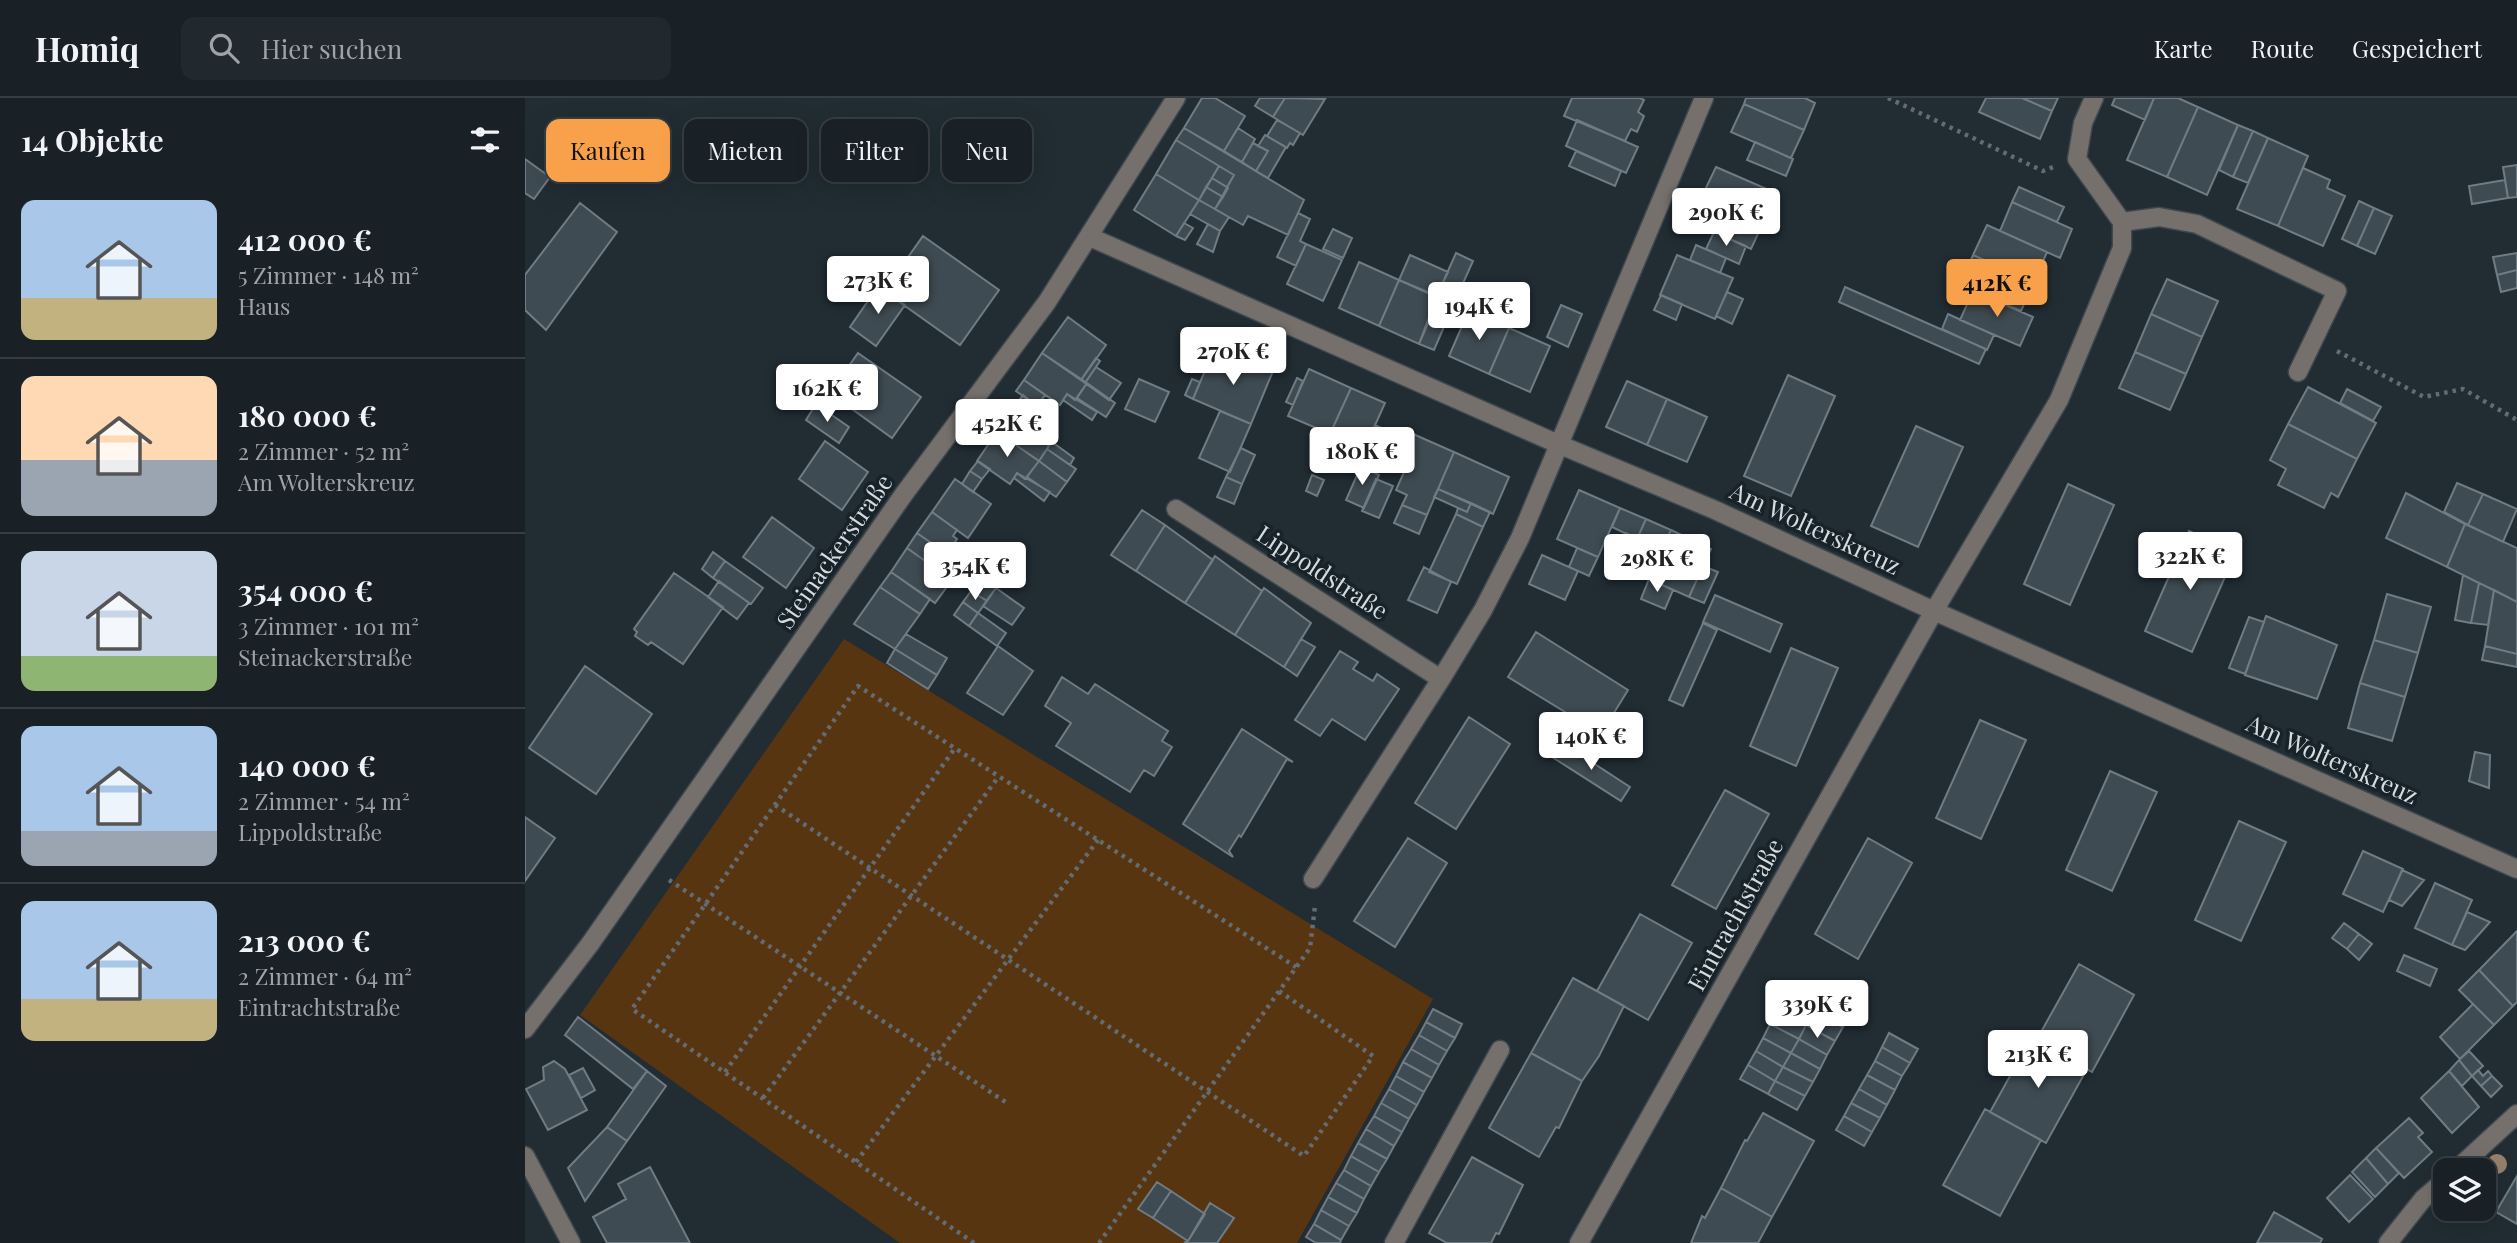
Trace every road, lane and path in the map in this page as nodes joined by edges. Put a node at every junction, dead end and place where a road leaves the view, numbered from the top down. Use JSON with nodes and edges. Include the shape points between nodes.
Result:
{"nodes":[{"id":1,"x":1176,"y":98,"type":"edge"},
{"id":2,"x":1704,"y":98,"type":"edge"},
{"id":3,"x":1888,"y":98,"type":"edge"},
{"id":4,"x":2094,"y":98,"type":"edge"},
{"id":5,"x":2077,"y":159,"type":"junction"},
{"id":6,"x":2122,"y":222,"type":"junction"},
{"id":7,"x":1090,"y":237,"type":"junction"},
{"id":8,"x":2315,"y":339,"type":"junction"},
{"id":9,"x":2298,"y":372,"type":"dead end"},
{"id":10,"x":2517,"y":420,"type":"edge"},
{"id":11,"x":1558,"y":444,"type":"junction"},
{"id":12,"x":1176,"y":509,"type":"dead end"},
{"id":13,"x":1934,"y":611,"type":"junction"},
{"id":14,"x":1441,"y":678,"type":"junction"},
{"id":15,"x":955,"y":748,"type":"junction"},
{"id":16,"x":999,"y":776,"type":"junction"},
{"id":17,"x":775,"y":805,"type":"junction"},
{"id":18,"x":1098,"y":840,"type":"junction"},
{"id":19,"x":645,"y":866,"type":"junction"},
{"id":20,"x":870,"y":869,"type":"junction"},
{"id":21,"x":2517,"y":869,"type":"edge"},
{"id":22,"x":1313,"y":880,"type":"joint"},
{"id":23,"x":911,"y":896,"type":"junction"},
{"id":24,"x":706,"y":903,"type":"junction"},
{"id":25,"x":1007,"y":959,"type":"junction"},
{"id":26,"x":801,"y":965,"type":"junction"},
{"id":27,"x":1297,"y":967,"type":"junction"},
{"id":28,"x":1279,"y":991,"type":"junction"},
{"id":29,"x":841,"y":992,"type":"junction"},
{"id":30,"x":525,"y":1029,"type":"edge"},
{"id":31,"x":1500,"y":1051,"type":"dead end"},
{"id":32,"x":936,"y":1054,"type":"junction"},
{"id":33,"x":725,"y":1072,"type":"junction"},
{"id":34,"x":1207,"y":1091,"type":"junction"},
{"id":35,"x":763,"y":1098,"type":"junction"},
{"id":36,"x":1007,"y":1103,"type":"dead end"},
{"id":37,"x":2517,"y":1114,"type":"edge"},
{"id":38,"x":525,"y":1156,"type":"edge"},
{"id":39,"x":2469,"y":1158,"type":"edge"},
{"id":40,"x":856,"y":1162,"type":"junction"},
{"id":41,"x":2433,"y":1190,"type":"edge"},
{"id":42,"x":571,"y":1243,"type":"edge"},
{"id":43,"x":974,"y":1243,"type":"edge"},
{"id":44,"x":1099,"y":1243,"type":"edge"},
{"id":45,"x":1394,"y":1243,"type":"edge"},
{"id":46,"x":1579,"y":1243,"type":"edge"},
{"id":47,"x":2388,"y":1243,"type":"edge"}],
"edges":[{"from":1,"to":7,"type":"street","name":"Steinackerstraße"},
{"from":2,"to":11,"type":"street"},
{"from":3,"to":5,"type":"path","via":[[2043,171]]},
{"from":4,"to":5,"type":"street","via":[[2083,124]]},
{"from":5,"to":6,"type":"street"},
{"from":6,"to":8,"type":"street","via":[[2159,217],[2197,224],[2337,291]]},
{"from":6,"to":13,"type":"street","name":"Eintrachtstraße","via":[[2122,248],[2059,400]]},
{"from":7,"to":11,"type":"street","name":"Am Wolterskreuz"},
{"from":7,"to":19,"type":"street","name":"Steinackerstraße"},
{"from":8,"to":9,"type":"street"},
{"from":8,"to":10,"type":"path","via":[[2424,397],[2463,389]]},
{"from":11,"to":13,"type":"street","name":"Am Wolterskreuz"},
{"from":11,"to":14,"type":"street","via":[[1520,538]]},
{"from":12,"to":14,"type":"street","name":"Lippoldstraße"},
{"from":13,"to":21,"type":"street","name":"Am Wolterskreuz"},
{"from":13,"to":46,"type":"street","name":"Eintrachtstraße"},
{"from":14,"to":22,"type":"street"},
{"from":15,"to":16,"type":"path"},
{"from":15,"to":17,"type":"path","via":[[858,686]]},
{"from":15,"to":20,"type":"path"},
{"from":16,"to":18,"type":"path"},
{"from":16,"to":23,"type":"path"},
{"from":17,"to":20,"type":"path"},
{"from":17,"to":24,"type":"path"},
{"from":18,"to":25,"type":"path"},
{"from":18,"to":27,"type":"path"},
{"from":19,"to":24,"type":"path"},
{"from":19,"to":30,"type":"street","name":"Steinackerstraße"},
{"from":20,"to":23,"type":"path"},
{"from":20,"to":26,"type":"path"},
{"from":22,"to":27,"type":"path","via":[[1310,948]]},
{"from":23,"to":25,"type":"path"},
{"from":23,"to":29,"type":"path"},
{"from":24,"to":26,"type":"path"},
{"from":24,"to":33,"type":"path","via":[[632,1009]]},
{"from":25,"to":32,"type":"path"},
{"from":25,"to":34,"type":"path"},
{"from":26,"to":29,"type":"path"},
{"from":26,"to":33,"type":"path"},
{"from":27,"to":28,"type":"path"},
{"from":28,"to":34,"type":"path"},
{"from":28,"to":34,"type":"path","via":[[1373,1056],[1304,1156]]},
{"from":29,"to":32,"type":"path"},
{"from":29,"to":35,"type":"path"},
{"from":31,"to":45,"type":"street"},
{"from":32,"to":36,"type":"path"},
{"from":32,"to":40,"type":"path"},
{"from":33,"to":35,"type":"path"},
{"from":34,"to":44,"type":"path"},
{"from":35,"to":40,"type":"path"},
{"from":37,"to":39,"type":"street"},
{"from":38,"to":42,"type":"street"},
{"from":40,"to":43,"type":"path"},
{"from":41,"to":47,"type":"street"}]}
